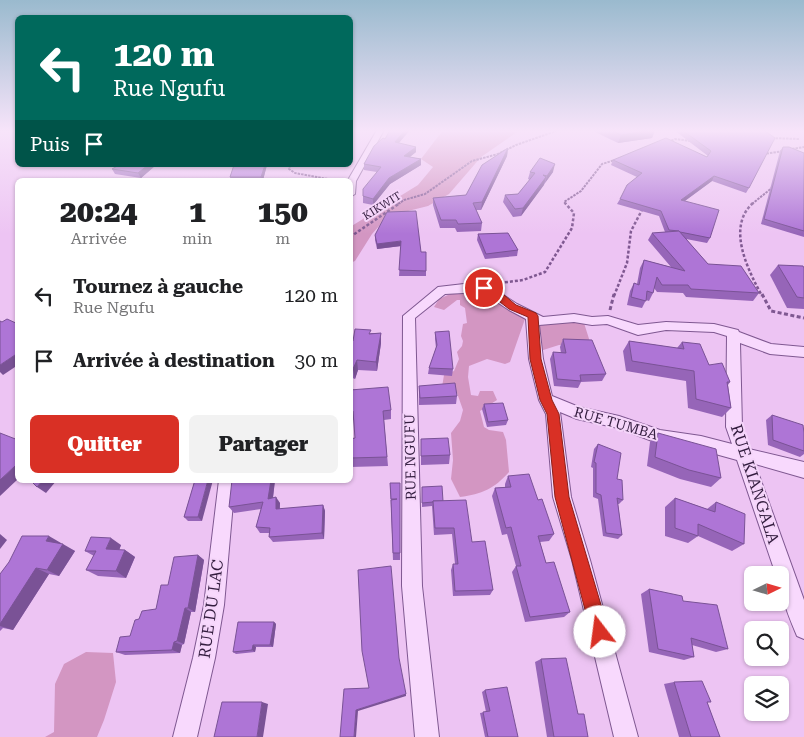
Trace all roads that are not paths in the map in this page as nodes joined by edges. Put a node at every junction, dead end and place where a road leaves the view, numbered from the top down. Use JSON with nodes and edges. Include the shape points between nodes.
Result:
{"nodes":[{"id":1,"x":361,"y":164,"type":"edge"},
{"id":2,"x":353,"y":179,"type":"edge"},
{"id":3,"x":532,"y":316,"type":"junction"},
{"id":4,"x":733,"y":335,"type":"junction"},
{"id":5,"x":803,"y":351,"type":"edge"},
{"id":6,"x":546,"y":400,"type":"junction"},
{"id":7,"x":745,"y":454,"type":"junction"},
{"id":8,"x":804,"y":470,"type":"edge"},
{"id":9,"x":227,"y":483,"type":"edge"},
{"id":10,"x":804,"y":629,"type":"edge"},
{"id":11,"x":185,"y":737,"type":"edge"},
{"id":12,"x":427,"y":737,"type":"edge"},
{"id":13,"x":626,"y":737,"type":"edge"}],
"edges":[{"from":1,"to":2,"type":"street"},
{"from":3,"to":4,"type":"street","via":[[541,321],[574,318],[608,320],[638,330],[666,326],[714,328]]},
{"from":3,"to":6,"type":"street","via":[[536,359]]},
{"from":3,"to":12,"type":"street","name":"RUE NGUFU","via":[[484,288],[442,290],[409,316],[412,586]]},
{"from":4,"to":5,"type":"street","via":[[770,349]]},
{"from":4,"to":7,"type":"street","name":"RUE KIANGALA","via":[[734,427]]},
{"from":6,"to":7,"type":"street","name":"RUE TUMBA","via":[[576,413],[619,422],[660,437]]},
{"from":6,"to":13,"type":"street","via":[[553,414],[562,497]]},
{"from":7,"to":8,"type":"street","name":"RUE TUMBA"},
{"from":7,"to":10,"type":"street","name":"RUE KIANGALA"},
{"from":9,"to":11,"type":"street","name":"RUE DU LAC","via":[[214,605]]}]}
